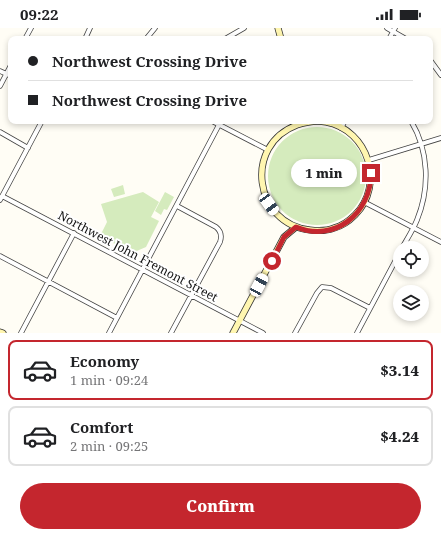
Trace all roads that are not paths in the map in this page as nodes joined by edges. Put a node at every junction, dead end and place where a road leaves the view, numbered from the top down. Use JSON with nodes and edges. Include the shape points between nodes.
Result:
{"nodes":[{"id":1,"x":155,"y":28,"type":"edge"},
{"id":2,"x":244,"y":28,"type":"edge"},
{"id":3,"x":387,"y":28,"type":"edge"},
{"id":4,"x":394,"y":29,"type":"edge"},
{"id":5,"x":148,"y":36,"type":"edge"},
{"id":6,"x":231,"y":36,"type":"edge"},
{"id":7,"x":402,"y":36,"type":"edge"},
{"id":8,"x":433,"y":64,"type":"edge"},
{"id":9,"x":441,"y":75,"type":"edge"},
{"id":10,"x":8,"y":76,"type":"edge"},
{"id":11,"x":0,"y":86,"type":"edge"},
{"id":12,"x":40,"y":124,"type":"edge"},
{"id":13,"x":219,"y":124,"type":"edge"},
{"id":14,"x":222,"y":124,"type":"edge"},
{"id":15,"x":296,"y":124,"type":"edge"},
{"id":16,"x":332,"y":124,"type":"edge"},
{"id":17,"x":343,"y":124,"type":"edge"},
{"id":18,"x":412,"y":124,"type":"edge"},
{"id":19,"x":341,"y":128,"type":"junction"},
{"id":20,"x":0,"y":132,"type":"edge"},
{"id":21,"x":441,"y":138,"type":"edge"},
{"id":22,"x":422,"y":144,"type":"junction"},
{"id":23,"x":28,"y":148,"type":"junction"},
{"id":24,"x":268,"y":150,"type":"junction"},
{"id":25,"x":369,"y":160,"type":"junction"},
{"id":26,"x":1,"y":198,"type":"edge"},
{"id":27,"x":364,"y":202,"type":"junction"},
{"id":28,"x":177,"y":206,"type":"junction"},
{"id":29,"x":285,"y":221,"type":"junction"},
{"id":30,"x":296,"y":227,"type":"junction"},
{"id":31,"x":413,"y":228,"type":"junction"},
{"id":32,"x":74,"y":233,"type":"junction"},
{"id":33,"x":284,"y":237,"type":"junction"},
{"id":34,"x":406,"y":241,"type":"edge"},
{"id":35,"x":441,"y":242,"type":"edge"},
{"id":36,"x":0,"y":256,"type":"edge"},
{"id":37,"x":393,"y":265,"type":"edge"},
{"id":38,"x":142,"y":269,"type":"junction"},
{"id":39,"x":48,"y":282,"type":"junction"},
{"id":40,"x":191,"y":295,"type":"junction"},
{"id":41,"x":370,"y":308,"type":"junction"},
{"id":42,"x":117,"y":318,"type":"junction"},
{"id":43,"x":240,"y":321,"type":"junction"},
{"id":44,"x":0,"y":332,"type":"edge"},
{"id":45,"x":3,"y":333,"type":"edge"},
{"id":46,"x":21,"y":333,"type":"edge"},
{"id":47,"x":109,"y":333,"type":"edge"},
{"id":48,"x":171,"y":333,"type":"edge"},
{"id":49,"x":233,"y":333,"type":"edge"},
{"id":50,"x":263,"y":333,"type":"edge"},
{"id":51,"x":295,"y":333,"type":"edge"},
{"id":52,"x":357,"y":333,"type":"edge"}],
"edges":[{"from":1,"to":5,"type":"street"},
{"from":2,"to":6,"type":"street"},
{"from":3,"to":4,"type":"street"},
{"from":4,"to":7,"type":"street"},
{"from":8,"to":9,"type":"street"},
{"from":10,"to":11,"type":"street"},
{"from":12,"to":23,"type":"street"},
{"from":13,"to":28,"type":"street"},
{"from":14,"to":24,"type":"street"},
{"from":15,"to":24,"type":"street","via":[[281,134]]},
{"from":16,"to":19,"type":"street"},
{"from":17,"to":19,"type":"street"},
{"from":18,"to":22,"type":"street"},
{"from":19,"to":25,"type":"street","via":[[360,144]]},
{"from":20,"to":23,"type":"street"},
{"from":21,"to":22,"type":"street"},
{"from":22,"to":25,"type":"street"},
{"from":22,"to":31,"type":"street","via":[[426,169],[425,188]]},
{"from":23,"to":26,"type":"street"},
{"from":24,"to":29,"type":"street","via":[[262,168],[264,193],[274,211]]},
{"from":25,"to":27,"type":"street","via":[[371,179]]},
{"from":26,"to":32,"type":"street","name":"Northwest John Fremont Street"},
{"from":27,"to":30,"type":"street","via":[[348,221],[336,228],[316,231]]},
{"from":27,"to":31,"type":"street"},
{"from":28,"to":38,"type":"street"},
{"from":28,"to":40,"type":"street","via":[[219,229],[221,233],[220,242]]},
{"from":29,"to":30,"type":"street"},
{"from":29,"to":33,"type":"street"},
{"from":30,"to":33,"type":"street"},
{"from":31,"to":34,"type":"street"},
{"from":31,"to":35,"type":"street"},
{"from":32,"to":38,"type":"street","name":"Northwest John Fremont Street"},
{"from":32,"to":39,"type":"street"},
{"from":33,"to":43,"type":"street"},
{"from":36,"to":39,"type":"street"},
{"from":37,"to":41,"type":"street"},
{"from":38,"to":40,"type":"street","name":"Northwest John Fremont Street"},
{"from":38,"to":42,"type":"street"},
{"from":39,"to":42,"type":"street"},
{"from":39,"to":46,"type":"street"},
{"from":40,"to":43,"type":"street","name":"Northwest John Fremont Street"},
{"from":40,"to":48,"type":"street"},
{"from":41,"to":51,"type":"street","via":[[331,288],[322,287]]},
{"from":41,"to":52,"type":"street"},
{"from":42,"to":47,"type":"street"},
{"from":43,"to":49,"type":"street"},
{"from":43,"to":50,"type":"street","name":"Northwest John Fremont Street"},
{"from":44,"to":45,"type":"street"}]}
